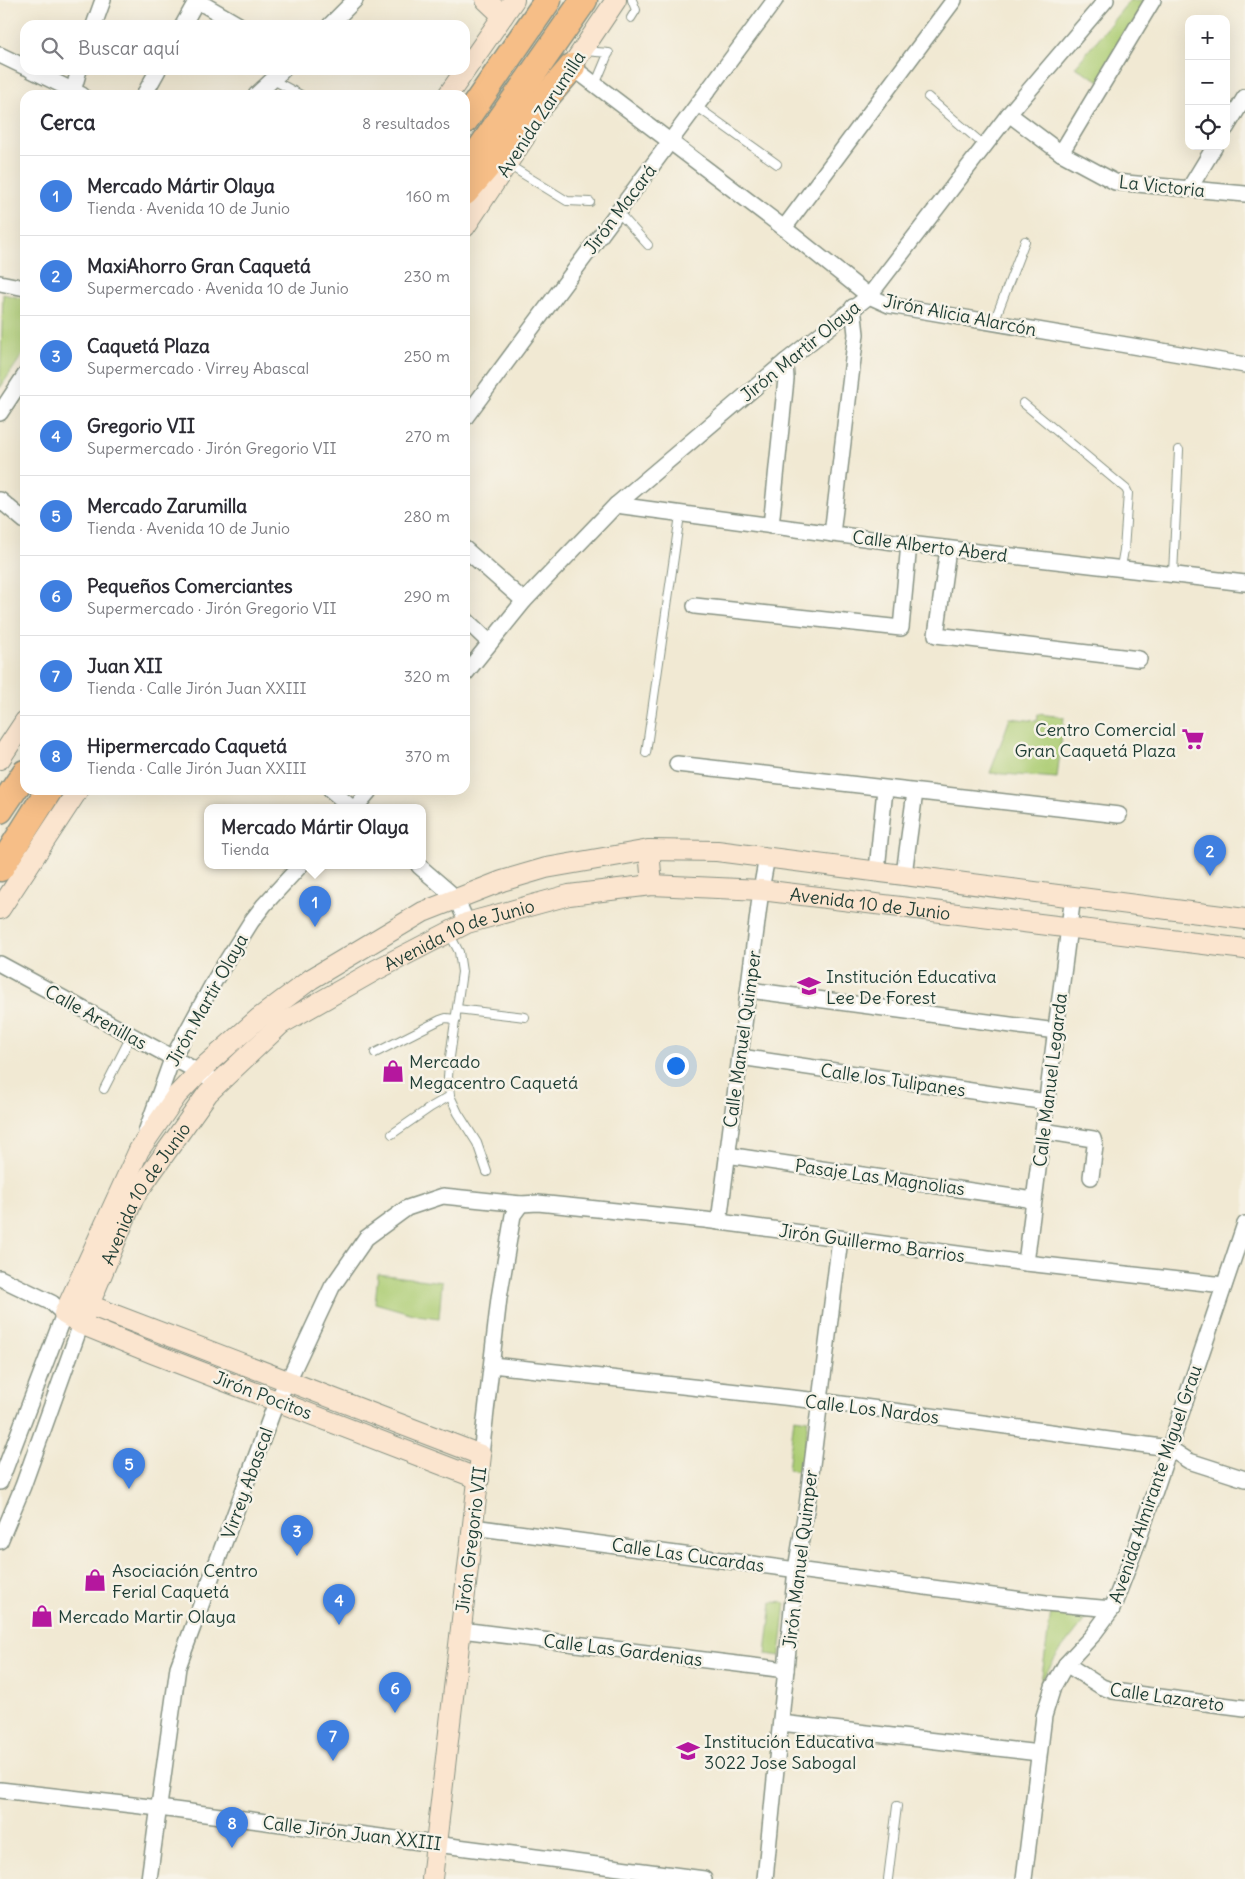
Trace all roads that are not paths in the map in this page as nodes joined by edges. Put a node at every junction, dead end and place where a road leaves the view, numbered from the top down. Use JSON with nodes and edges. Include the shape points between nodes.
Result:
{"nodes":[{"id":1,"x":103,"y":0,"type":"edge"},
{"id":2,"x":196,"y":0,"type":"edge"},
{"id":3,"x":486,"y":0,"type":"edge"},
{"id":4,"x":548,"y":0,"type":"edge"},
{"id":5,"x":584,"y":0,"type":"edge"},
{"id":6,"x":616,"y":0,"type":"edge"},
{"id":7,"x":632,"y":0,"type":"edge"},
{"id":8,"x":775,"y":0,"type":"edge"},
{"id":9,"x":954,"y":0,"type":"edge"},
{"id":10,"x":1106,"y":0,"type":"edge"},
{"id":11,"x":1153,"y":0,"type":"edge"},
{"id":12,"x":347,"y":2,"type":"edge"},
{"id":13,"x":509,"y":8,"type":"edge"},
{"id":14,"x":631,"y":18,"type":"dead end"},
{"id":15,"x":96,"y":20,"type":"edge"},
{"id":16,"x":186,"y":20,"type":"edge"},
{"id":17,"x":230,"y":20,"type":"edge"},
{"id":18,"x":334,"y":20,"type":"edge"},
{"id":19,"x":0,"y":54,"type":"edge"},
{"id":20,"x":577,"y":59,"type":"junction"},
{"id":21,"x":20,"y":64,"type":"edge"},
{"id":22,"x":470,"y":64,"type":"edge"},
{"id":23,"x":41,"y":75,"type":"edge"},
{"id":24,"x":78,"y":75,"type":"edge"},
{"id":25,"x":155,"y":75,"type":"edge"},
{"id":26,"x":278,"y":75,"type":"edge"},
{"id":27,"x":462,"y":75,"type":"edge"},
{"id":28,"x":595,"y":85,"type":"junction"},
{"id":29,"x":69,"y":90,"type":"edge"},
{"id":30,"x":76,"y":90,"type":"edge"},
{"id":31,"x":147,"y":90,"type":"edge"},
{"id":32,"x":262,"y":90,"type":"edge"},
{"id":33,"x":295,"y":90,"type":"edge"},
{"id":34,"x":452,"y":90,"type":"edge"},
{"id":35,"x":928,"y":97,"type":"dead end"},
{"id":36,"x":1245,"y":97,"type":"edge"},
{"id":37,"x":696,"y":106,"type":"junction"},
{"id":38,"x":470,"y":113,"type":"edge"},
{"id":39,"x":1009,"y":114,"type":"junction"},
{"id":40,"x":1230,"y":121,"type":"edge"},
{"id":41,"x":670,"y":142,"type":"junction"},
{"id":42,"x":985,"y":146,"type":"junction"},
{"id":43,"x":1213,"y":150,"type":"edge"},
{"id":44,"x":1061,"y":153,"type":"junction"},
{"id":45,"x":470,"y":164,"type":"edge"},
{"id":46,"x":507,"y":164,"type":"junction"},
{"id":47,"x":777,"y":164,"type":"dead end"},
{"id":48,"x":470,"y":186,"type":"edge"},
{"id":49,"x":1189,"y":189,"type":"junction"},
{"id":50,"x":1245,"y":194,"type":"edge"},
{"id":51,"x":590,"y":202,"type":"dead end"},
{"id":52,"x":618,"y":212,"type":"junction"},
{"id":53,"x":470,"y":220,"type":"edge"},
{"id":54,"x":784,"y":228,"type":"junction"},
{"id":55,"x":1025,"y":241,"type":"dead end"},
{"id":56,"x":648,"y":245,"type":"dead end"},
{"id":57,"x":0,"y":283,"type":"edge"},
{"id":58,"x":20,"y":287,"type":"edge"},
{"id":59,"x":869,"y":296,"type":"junction"},
{"id":60,"x":853,"y":307,"type":"junction"},
{"id":61,"x":994,"y":322,"type":"junction"},
{"id":62,"x":785,"y":362,"type":"junction"},
{"id":63,"x":1245,"y":365,"type":"edge"},
{"id":64,"x":20,"y":383,"type":"edge"},
{"id":65,"x":1023,"y":403,"type":"dead end"},
{"id":66,"x":470,"y":411,"type":"edge"},
{"id":67,"x":0,"y":413,"type":"edge"},
{"id":68,"x":1179,"y":450,"type":"dead end"},
{"id":69,"x":0,"y":500,"type":"edge"},
{"id":70,"x":616,"y":505,"type":"junction"},
{"id":71,"x":680,"y":515,"type":"junction"},
{"id":72,"x":20,"y":517,"type":"edge"},
{"id":73,"x":771,"y":526,"type":"junction"},
{"id":74,"x":832,"y":534,"type":"junction"},
{"id":75,"x":909,"y":544,"type":"junction"},
{"id":76,"x":948,"y":549,"type":"junction"},
{"id":77,"x":470,"y":553,"type":"edge"},
{"id":78,"x":1121,"y":568,"type":"junction"},
{"id":79,"x":1173,"y":574,"type":"junction"},
{"id":80,"x":1245,"y":582,"type":"edge"},
{"id":81,"x":524,"y":601,"type":"junction"},
{"id":82,"x":696,"y":606,"type":"dead end"},
{"id":83,"x":470,"y":624,"type":"edge"},
{"id":84,"x":490,"y":643,"type":"junction"},
{"id":85,"x":1139,"y":659,"type":"dead end"},
{"id":86,"x":470,"y":668,"type":"edge"},
{"id":87,"x":20,"y":729,"type":"edge"},
{"id":88,"x":646,"y":753,"type":"dead end"},
{"id":89,"x":0,"y":759,"type":"edge"},
{"id":90,"x":677,"y":764,"type":"dead end"},
{"id":91,"x":20,"y":780,"type":"edge"},
{"id":92,"x":885,"y":789,"type":"junction"},
{"id":93,"x":915,"y":792,"type":"junction"},
{"id":94,"x":46,"y":795,"type":"edge"},
{"id":95,"x":75,"y":795,"type":"edge"},
{"id":96,"x":337,"y":795,"type":"edge"},
{"id":97,"x":349,"y":804,"type":"edge"},
{"id":98,"x":0,"y":810,"type":"edge"},
{"id":99,"x":1118,"y":815,"type":"dead end"},
{"id":100,"x":649,"y":850,"type":"junction"},
{"id":101,"x":767,"y":857,"type":"junction"},
{"id":102,"x":0,"y":868,"type":"edge"},
{"id":103,"x":297,"y":869,"type":"edge"},
{"id":104,"x":422,"y":869,"type":"edge"},
{"id":105,"x":877,"y":870,"type":"junction"},
{"id":106,"x":904,"y":874,"type":"junction"},
{"id":107,"x":652,"y":885,"type":"junction"},
{"id":108,"x":762,"y":890,"type":"junction"},
{"id":109,"x":1073,"y":896,"type":"junction"},
{"id":110,"x":456,"y":898,"type":"junction"},
{"id":111,"x":0,"y":909,"type":"edge"},
{"id":112,"x":1245,"y":919,"type":"edge"},
{"id":113,"x":467,"y":923,"type":"junction"},
{"id":114,"x":1069,"y":929,"type":"junction"},
{"id":115,"x":449,"y":933,"type":"junction"},
{"id":116,"x":1245,"y":949,"type":"edge"},
{"id":117,"x":0,"y":964,"type":"edge"},
{"id":118,"x":749,"y":990,"type":"junction"},
{"id":119,"x":457,"y":1009,"type":"junction"},
{"id":120,"x":525,"y":1017,"type":"dead end"},
{"id":121,"x":456,"y":1019,"type":"junction"},
{"id":122,"x":1056,"y":1031,"type":"junction"},
{"id":123,"x":131,"y":1036,"type":"junction"},
{"id":124,"x":375,"y":1053,"type":"dead end"},
{"id":125,"x":740,"y":1057,"type":"junction"},
{"id":126,"x":172,"y":1059,"type":"junction"},
{"id":127,"x":199,"y":1072,"type":"junction"},
{"id":128,"x":219,"y":1083,"type":"junction"},
{"id":129,"x":104,"y":1089,"type":"dead end"},
{"id":130,"x":450,"y":1096,"type":"junction"},
{"id":131,"x":1047,"y":1102,"type":"junction"},
{"id":132,"x":1043,"y":1131,"type":"junction"},
{"id":133,"x":392,"y":1134,"type":"dead end"},
{"id":134,"x":139,"y":1150,"type":"junction"},
{"id":135,"x":727,"y":1155,"type":"junction"},
{"id":136,"x":487,"y":1172,"type":"dead end"},
{"id":137,"x":1091,"y":1177,"type":"dead end"},
{"id":138,"x":1034,"y":1200,"type":"junction"},
{"id":139,"x":521,"y":1204,"type":"junction"},
{"id":140,"x":719,"y":1222,"type":"junction"},
{"id":141,"x":1245,"y":1224,"type":"edge"},
{"id":142,"x":840,"y":1239,"type":"junction"},
{"id":143,"x":1026,"y":1263,"type":"junction"},
{"id":144,"x":0,"y":1278,"type":"edge"},
{"id":145,"x":1224,"y":1285,"type":"junction"},
{"id":146,"x":71,"y":1309,"type":"junction"},
{"id":147,"x":492,"y":1365,"type":"junction"},
{"id":148,"x":288,"y":1381,"type":"junction"},
{"id":149,"x":278,"y":1400,"type":"junction"},
{"id":150,"x":819,"y":1401,"type":"junction"},
{"id":151,"x":1169,"y":1448,"type":"junction"},
{"id":152,"x":481,"y":1455,"type":"junction"},
{"id":153,"x":1,"y":1478,"type":"edge"},
{"id":154,"x":479,"y":1479,"type":"junction"},
{"id":155,"x":1245,"y":1480,"type":"edge"},
{"id":156,"x":23,"y":1486,"type":"junction"},
{"id":157,"x":473,"y":1527,"type":"junction"},
{"id":158,"x":0,"y":1541,"type":"edge"},
{"id":159,"x":796,"y":1570,"type":"junction"},
{"id":160,"x":1112,"y":1609,"type":"junction"},
{"id":161,"x":461,"y":1630,"type":"junction"},
{"id":162,"x":1066,"y":1664,"type":"junction"},
{"id":163,"x":786,"y":1670,"type":"junction"},
{"id":164,"x":1245,"y":1708,"type":"edge"},
{"id":165,"x":781,"y":1723,"type":"junction"},
{"id":166,"x":1040,"y":1753,"type":"junction"},
{"id":167,"x":0,"y":1790,"type":"edge"},
{"id":168,"x":897,"y":1806,"type":"dead end"},
{"id":169,"x":159,"y":1808,"type":"junction"},
{"id":170,"x":436,"y":1844,"type":"junction"},
{"id":171,"x":150,"y":1879,"type":"edge"},
{"id":172,"x":432,"y":1879,"type":"edge"},
{"id":173,"x":704,"y":1879,"type":"edge"},
{"id":174,"x":765,"y":1879,"type":"edge"},
{"id":175,"x":888,"y":1879,"type":"edge"},
{"id":176,"x":1024,"y":1879,"type":"edge"}],
"edges":[{"from":1,"to":15,"type":"street"},
{"from":2,"to":16,"type":"street"},
{"from":2,"to":17,"type":"street"},
{"from":3,"to":13,"type":"street"},
{"from":4,"to":38,"type":"highway"},
{"from":5,"to":45,"type":"highway"},
{"from":6,"to":20,"type":"street","name":"Avenida Zarumilla"},
{"from":7,"to":14,"type":"lane","via":[[636,10]]},
{"from":8,"to":37,"type":"street","name":"Jirón Macará"},
{"from":9,"to":54,"type":"street"},
{"from":10,"to":39,"type":"street","name":"Jirón Martir Olaya"},
{"from":11,"to":44,"type":"street"},
{"from":12,"to":18,"type":"street"},
{"from":13,"to":22,"type":"street"},
{"from":19,"to":21,"type":"street"},
{"from":20,"to":28,"type":"street","name":"Jirón Alicia Alarcón"},
{"from":20,"to":28,"type":"lane","via":[[608,53]]},
{"from":20,"to":46,"type":"street","name":"Avenida Zarumilla"},
{"from":20,"to":48,"type":"highway"},
{"from":23,"to":29,"type":"street"},
{"from":24,"to":30,"type":"street"},
{"from":25,"to":31,"type":"street"},
{"from":26,"to":32,"type":"street"},
{"from":26,"to":33,"type":"lane"},
{"from":27,"to":34,"type":"street"},
{"from":28,"to":41,"type":"street","name":"Jirón Alicia Alarcón"},
{"from":35,"to":42,"type":"lane"},
{"from":36,"to":40,"type":"street"},
{"from":37,"to":41,"type":"street","name":"Jirón Macará"},
{"from":37,"to":47,"type":"lane"},
{"from":39,"to":42,"type":"street","name":"Jirón Martir Olaya"},
{"from":39,"to":44,"type":"street","name":"La Victoria"},
{"from":41,"to":52,"type":"street","name":"Jirón Macará"},
{"from":41,"to":54,"type":"street","name":"Jirón Alicia Alarcón"},
{"from":42,"to":59,"type":"street","name":"Jirón Martir Olaya"},
{"from":43,"to":49,"type":"street"},
{"from":44,"to":49,"type":"street","name":"La Victoria","via":[[1115,182]]},
{"from":46,"to":51,"type":"lane","via":[[567,200]]},
{"from":46,"to":53,"type":"street","name":"Avenida Zarumilla"},
{"from":49,"to":50,"type":"street","name":"La Victoria"},
{"from":52,"to":56,"type":"lane"},
{"from":52,"to":66,"type":"street","name":"Jirón Macará"},
{"from":54,"to":59,"type":"street","name":"Jirón Alicia Alarcón"},
{"from":55,"to":61,"type":"lane"},
{"from":57,"to":58,"type":"street"},
{"from":59,"to":60,"type":"street","name":"Jirón Martir Olaya"},
{"from":59,"to":61,"type":"street","name":"Jirón Alicia Alarcón","via":[[889,305]]},
{"from":60,"to":62,"type":"street","name":"Jirón Martir Olaya"},
{"from":60,"to":74,"type":"street","via":[[856,334]]},
{"from":61,"to":63,"type":"street","name":"Jirón Alicia Alarcón"},
{"from":62,"to":70,"type":"street","name":"Jirón Martir Olaya"},
{"from":62,"to":73,"type":"street"},
{"from":64,"to":67,"type":"street"},
{"from":65,"to":78,"type":"lane","via":[[1126,489]]},
{"from":68,"to":79,"type":"lane"},
{"from":69,"to":72,"type":"street"},
{"from":70,"to":71,"type":"street","name":"Calle Alberto Aberd"},
{"from":70,"to":81,"type":"street","name":"Jirón Martir Olaya"},
{"from":71,"to":73,"type":"street","name":"Calle Alberto Aberd"},
{"from":71,"to":88,"type":"lane"},
{"from":73,"to":74,"type":"street","name":"Calle Alberto Aberd"},
{"from":74,"to":75,"type":"street","name":"Calle Alberto Aberd"},
{"from":75,"to":76,"type":"street","name":"Calle Alberto Aberd"},
{"from":75,"to":82,"type":"street","via":[[901,628]]},
{"from":76,"to":78,"type":"street","name":"Calle Alberto Aberd"},
{"from":76,"to":85,"type":"street","via":[[936,635]]},
{"from":77,"to":81,"type":"street"},
{"from":78,"to":79,"type":"street","name":"Calle Alberto Aberd"},
{"from":79,"to":80,"type":"street","name":"Calle Alberto Aberd"},
{"from":81,"to":84,"type":"street","name":"Jirón Martir Olaya"},
{"from":83,"to":84,"type":"street"},
{"from":84,"to":86,"type":"street","name":"Jirón Martir Olaya"},
{"from":87,"to":89,"type":"street"},
{"from":90,"to":92,"type":"street"},
{"from":91,"to":98,"type":"highway"},
{"from":92,"to":93,"type":"street"},
{"from":92,"to":105,"type":"street"},
{"from":93,"to":99,"type":"street"},
{"from":93,"to":106,"type":"street"},
{"from":94,"to":102,"type":"highway"},
{"from":95,"to":111,"type":"street"},
{"from":96,"to":97,"type":"street"},
{"from":100,"to":101,"type":"street","name":"Avenida 10 de Junio","via":[[717,850]]},
{"from":100,"to":107,"type":"street"},
{"from":100,"to":110,"type":"street","name":"Avenida 10 de Junio","via":[[546,868]]},
{"from":101,"to":105,"type":"street","name":"Avenida 10 de Junio"},
{"from":101,"to":108,"type":"street","name":"Calle Manuel Quimper"},
{"from":103,"to":126,"type":"street","name":"Jirón Martir Olaya","via":[[251,922]]},
{"from":104,"to":110,"type":"street"},
{"from":105,"to":106,"type":"street","name":"Avenida 10 de Junio"},
{"from":106,"to":109,"type":"street","name":"Avenida 10 de Junio"},
{"from":107,"to":108,"type":"street","name":"Avenida 10 de Junio"},
{"from":107,"to":113,"type":"street","name":"Avenida 10 de Junio","via":[[569,895]]},
{"from":108,"to":114,"type":"street","name":"Avenida 10 de Junio"},
{"from":108,"to":118,"type":"street","name":"Calle Manuel Quimper"},
{"from":109,"to":112,"type":"street","name":"Avenida 10 de Junio"},
{"from":109,"to":114,"type":"street","name":"Calle Manuel Legarda"},
{"from":110,"to":113,"type":"street"},
{"from":110,"to":127,"type":"street","name":"Avenida 10 de Junio","via":[[423,912],[311,979],[259,1018]]},
{"from":113,"to":115,"type":"street","name":"Avenida 10 de Junio"},
{"from":114,"to":116,"type":"street","name":"Avenida 10 de Junio"},
{"from":114,"to":122,"type":"street","name":"Calle Manuel Legarda"},
{"from":115,"to":119,"type":"lane","via":[[462,963]]},
{"from":115,"to":128,"type":"street","name":"Avenida 10 de Junio","via":[[281,1024]]},
{"from":117,"to":123,"type":"street","name":"Calle Arenillas"},
{"from":118,"to":122,"type":"street"},
{"from":118,"to":125,"type":"street","name":"Calle Manuel Quimper"},
{"from":119,"to":120,"type":"lane"},
{"from":119,"to":121,"type":"lane"},
{"from":121,"to":124,"type":"lane","via":[[440,1020]]},
{"from":121,"to":130,"type":"lane","via":[[448,1070]]},
{"from":122,"to":131,"type":"street","name":"Calle Manuel Legarda"},
{"from":123,"to":126,"type":"street","name":"Calle Arenillas"},
{"from":123,"to":129,"type":"lane"},
{"from":125,"to":131,"type":"street","name":"Calle los Tulipanes"},
{"from":125,"to":135,"type":"street","name":"Calle Manuel Quimper"},
{"from":126,"to":127,"type":"street","name":"Calle Arenillas"},
{"from":126,"to":134,"type":"street","name":"Jirón Martir Olaya"},
{"from":127,"to":128,"type":"street","name":"Calle Arenillas"},
{"from":127,"to":134,"type":"street","name":"Avenida 10 de Junio","via":[[177,1095]]},
{"from":128,"to":146,"type":"street","name":"Avenida 10 de Junio","via":[[208,1093],[134,1197]]},
{"from":130,"to":133,"type":"lane"},
{"from":130,"to":136,"type":"lane","via":[[477,1143]]},
{"from":131,"to":132,"type":"street","name":"Calle Manuel Legarda"},
{"from":132,"to":137,"type":"street","via":[[1093,1139]]},
{"from":132,"to":138,"type":"street","name":"Calle Manuel Legarda"},
{"from":134,"to":146,"type":"street","name":"Avenida 10 de Junio"},
{"from":135,"to":138,"type":"street","name":"Pasaje Las Magnolias"},
{"from":135,"to":140,"type":"street","name":"Calle Manuel Quimper"},
{"from":138,"to":143,"type":"street","name":"Calle Manuel Legarda"},
{"from":139,"to":140,"type":"street","name":"Jirón Guillermo Barrios","via":[[538,1203]]},
{"from":139,"to":147,"type":"street","name":"Jirón Gregorio VII","via":[[513,1215]]},
{"from":139,"to":148,"type":"street","name":"Virrey Abascal","via":[[443,1196],[407,1208],[366,1238],[332,1287]]},
{"from":140,"to":142,"type":"street","name":"Jirón Guillermo Barrios"},
{"from":141,"to":145,"type":"street","name":"Avenida Almirante Miguel Grau"},
{"from":142,"to":143,"type":"street","name":"Jirón Guillermo Barrios"},
{"from":142,"to":150,"type":"street","name":"Jirón Manuel Quimper"},
{"from":143,"to":145,"type":"street","name":"Jirón Guillermo Barrios"},
{"from":144,"to":146,"type":"street","name":"Jirón Pocitos"},
{"from":145,"to":151,"type":"street","name":"Avenida Almirante Miguel Grau"},
{"from":146,"to":148,"type":"street","name":"Jirón Pocitos"},
{"from":146,"to":149,"type":"street","name":"Jirón Pocitos","via":[[152,1353]]},
{"from":146,"to":153,"type":"street","name":"Avenida 10 de Junio"},
{"from":146,"to":156,"type":"street","name":"Avenida 10 de Junio"},
{"from":147,"to":150,"type":"street","name":"Calle Los Nardos"},
{"from":147,"to":152,"type":"street","name":"Jirón Gregorio VII"},
{"from":148,"to":149,"type":"street","name":"Virrey Abascal"},
{"from":148,"to":152,"type":"street","name":"Jirón Pocitos"},
{"from":149,"to":154,"type":"street","name":"Jirón Pocitos"},
{"from":149,"to":169,"type":"street","name":"Virrey Abascal","via":[[178,1667]]},
{"from":150,"to":151,"type":"street","name":"Calle Los Nardos"},
{"from":150,"to":159,"type":"street","name":"Jirón Manuel Quimper"},
{"from":151,"to":155,"type":"street","name":"Calle Los Nardos","via":[[1189,1461]]},
{"from":151,"to":160,"type":"street","name":"Avenida Almirante Miguel Grau"},
{"from":152,"to":154,"type":"street","name":"Jirón Gregorio VII"},
{"from":153,"to":156,"type":"street"},
{"from":154,"to":157,"type":"street","name":"Jirón Gregorio VII"},
{"from":156,"to":158,"type":"street","name":"Avenida 10 de Junio"},
{"from":157,"to":159,"type":"street","name":"Calle Las Cucardas"},
{"from":157,"to":161,"type":"street","name":"Jirón Gregorio VII"},
{"from":159,"to":160,"type":"street","name":"Calle Las Cucardas"},
{"from":159,"to":163,"type":"street","name":"Jirón Manuel Quimper"},
{"from":160,"to":162,"type":"street","name":"Avenida Almirante Miguel Grau"},
{"from":161,"to":163,"type":"street","name":"Calle Las Gardenias"},
{"from":161,"to":170,"type":"street","name":"Jirón Gregorio VII"},
{"from":162,"to":164,"type":"street","name":"Calle Lazareto","via":[[1113,1691]]},
{"from":162,"to":166,"type":"street","name":"Avenida Almirante Miguel Grau","via":[[1049,1697]]},
{"from":163,"to":165,"type":"street","name":"Jirón Manuel Quimper"},
{"from":165,"to":166,"type":"street"},
{"from":165,"to":174,"type":"street","name":"Jirón Manuel Quimper"},
{"from":166,"to":176,"type":"street","name":"Avenida Almirante Miguel Grau"},
{"from":167,"to":169,"type":"street","name":"Calle Jirón Juan XXIII"},
{"from":168,"to":175,"type":"lane"},
{"from":169,"to":170,"type":"street","name":"Calle Jirón Juan XXIII"},
{"from":169,"to":171,"type":"street","name":"Virrey Abascal"},
{"from":170,"to":172,"type":"street","name":"Jirón Gregorio VII"},
{"from":170,"to":173,"type":"street","name":"Calle Jirón Juan XXIII"}]}
